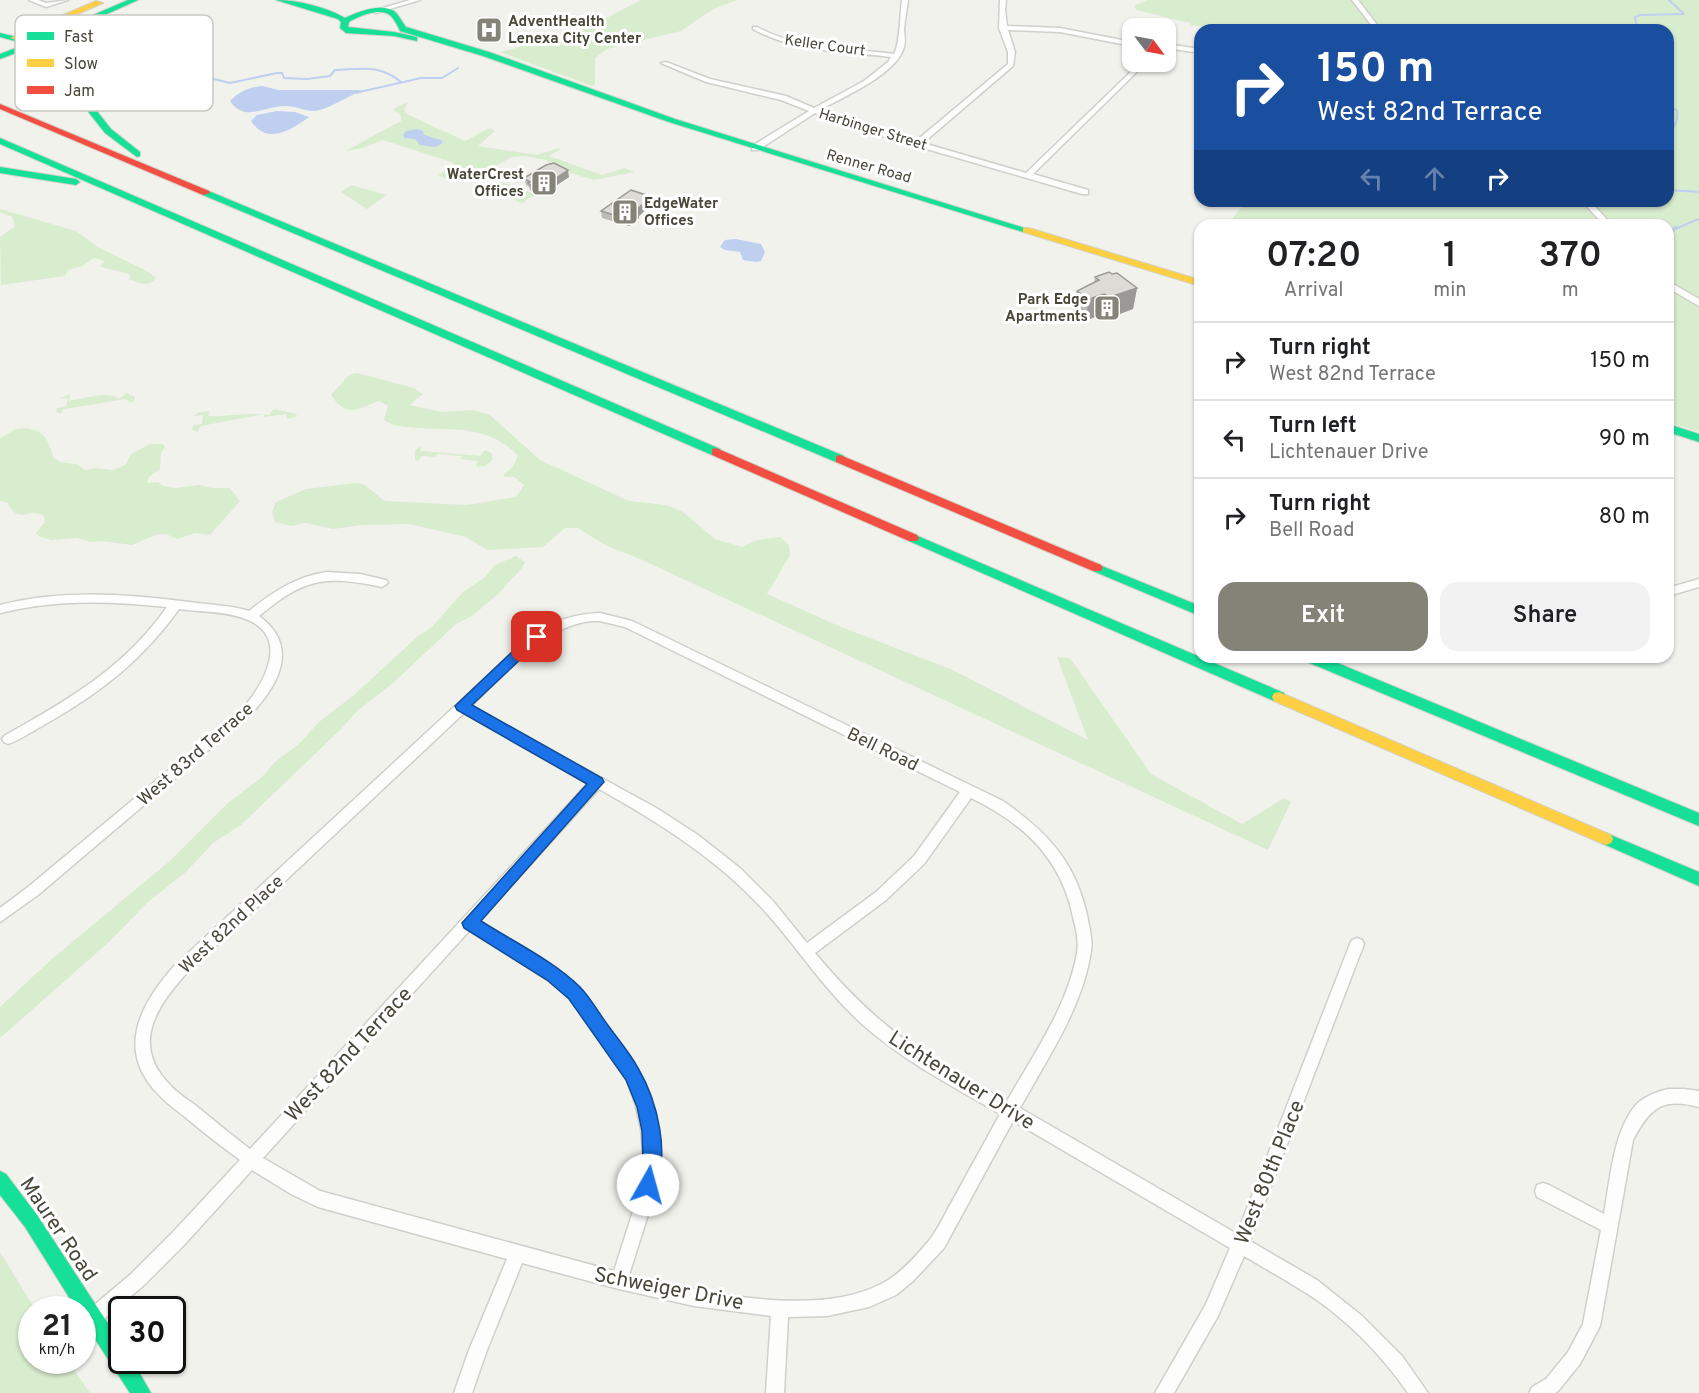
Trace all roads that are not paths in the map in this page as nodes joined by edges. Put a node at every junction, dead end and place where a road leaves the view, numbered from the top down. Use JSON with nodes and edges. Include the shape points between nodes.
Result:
{"nodes":[{"id":1,"x":32,"y":0,"type":"edge"},
{"id":2,"x":65,"y":0,"type":"edge"},
{"id":3,"x":134,"y":0,"type":"edge"},
{"id":4,"x":140,"y":0,"type":"edge"},
{"id":5,"x":280,"y":0,"type":"edge"},
{"id":6,"x":317,"y":0,"type":"edge"},
{"id":7,"x":905,"y":0,"type":"edge"},
{"id":8,"x":1003,"y":0,"type":"edge"},
{"id":9,"x":1355,"y":0,"type":"edge"},
{"id":10,"x":416,"y":1,"type":"edge"},
{"id":11,"x":114,"y":3,"type":"edge"},
{"id":12,"x":371,"y":12,"type":"junction"},
{"id":13,"x":80,"y":15,"type":"edge"},
{"id":14,"x":96,"y":15,"type":"edge"},
{"id":15,"x":397,"y":20,"type":"junction"},
{"id":16,"x":345,"y":21,"type":"junction"},
{"id":17,"x":1373,"y":24,"type":"edge"},
{"id":18,"x":755,"y":28,"type":"dead end"},
{"id":19,"x":1002,"y":28,"type":"junction"},
{"id":20,"x":375,"y":32,"type":"junction"},
{"id":21,"x":0,"y":35,"type":"edge"},
{"id":22,"x":14,"y":38,"type":"joint"},
{"id":23,"x":1122,"y":42,"type":"edge"},
{"id":24,"x":0,"y":44,"type":"edge"},
{"id":25,"x":1176,"y":48,"type":"edge"},
{"id":26,"x":1194,"y":50,"type":"edge"},
{"id":27,"x":15,"y":51,"type":"edge"},
{"id":28,"x":897,"y":56,"type":"junction"},
{"id":29,"x":0,"y":57,"type":"edge"},
{"id":30,"x":664,"y":63,"type":"dead end"},
{"id":31,"x":532,"y":72,"type":"junction"},
{"id":32,"x":1134,"y":72,"type":"edge"},
{"id":33,"x":0,"y":106,"type":"edge"},
{"id":34,"x":92,"y":111,"type":"edge"},
{"id":35,"x":814,"y":111,"type":"junction"},
{"id":36,"x":0,"y":141,"type":"edge"},
{"id":37,"x":918,"y":143,"type":"junction"},
{"id":38,"x":755,"y":148,"type":"junction"},
{"id":39,"x":0,"y":170,"type":"edge"},
{"id":40,"x":156,"y":170,"type":"junction"},
{"id":41,"x":1028,"y":175,"type":"junction"},
{"id":42,"x":103,"y":186,"type":"junction"},
{"id":43,"x":1085,"y":192,"type":"dead end"},
{"id":44,"x":1592,"y":207,"type":"edge"},
{"id":45,"x":1602,"y":219,"type":"edge"},
{"id":46,"x":1194,"y":281,"type":"edge"},
{"id":47,"x":1674,"y":288,"type":"edge"},
{"id":48,"x":1699,"y":303,"type":"edge"},
{"id":49,"x":1674,"y":430,"type":"edge"},
{"id":50,"x":1699,"y":438,"type":"edge"},
{"id":51,"x":382,"y":583,"type":"dead end"},
{"id":52,"x":1699,"y":583,"type":"edge"},
{"id":53,"x":1674,"y":590,"type":"edge"},
{"id":54,"x":176,"y":604,"type":"junction"},
{"id":55,"x":1194,"y":608,"type":"edge"},
{"id":56,"x":0,"y":609,"type":"edge"},
{"id":57,"x":251,"y":616,"type":"junction"},
{"id":58,"x":1194,"y":660,"type":"edge"},
{"id":59,"x":1202,"y":663,"type":"edge"},
{"id":60,"x":1324,"y":663,"type":"edge"},
{"id":61,"x":462,"y":706,"type":"junction"},
{"id":62,"x":8,"y":740,"type":"dead end"},
{"id":63,"x":597,"y":782,"type":"junction"},
{"id":64,"x":968,"y":790,"type":"junction"},
{"id":65,"x":1699,"y":820,"type":"edge"},
{"id":66,"x":1699,"y":879,"type":"edge"},
{"id":67,"x":0,"y":916,"type":"edge"},
{"id":68,"x":470,"y":923,"type":"junction"},
{"id":69,"x":1357,"y":944,"type":"dead end"},
{"id":70,"x":806,"y":952,"type":"junction"},
{"id":71,"x":1699,"y":1099,"type":"edge"},
{"id":72,"x":1010,"y":1110,"type":"junction"},
{"id":73,"x":251,"y":1158,"type":"junction"},
{"id":74,"x":0,"y":1180,"type":"edge"},
{"id":75,"x":1543,"y":1191,"type":"dead end"},
{"id":76,"x":1610,"y":1226,"type":"junction"},
{"id":77,"x":1240,"y":1244,"type":"junction"},
{"id":78,"x":518,"y":1253,"type":"junction"},
{"id":79,"x":619,"y":1281,"type":"junction"},
{"id":80,"x":78,"y":1296,"type":"edge"},
{"id":81,"x":780,"y":1309,"type":"junction"},
{"id":82,"x":96,"y":1314,"type":"edge"},
{"id":83,"x":96,"y":1324,"type":"edge"},
{"id":84,"x":141,"y":1393,"type":"edge"},
{"id":85,"x":463,"y":1393,"type":"edge"},
{"id":86,"x":775,"y":1393,"type":"edge"},
{"id":87,"x":1164,"y":1393,"type":"edge"},
{"id":88,"x":1419,"y":1393,"type":"edge"},
{"id":89,"x":1538,"y":1393,"type":"edge"}],
"edges":[{"from":1,"to":2,"type":"street","via":[[50,4]]},
{"from":3,"to":11,"type":"main road"},
{"from":4,"to":11,"type":"main road"},
{"from":5,"to":16,"type":"main road","name":"Renner Road","via":[[340,16]]},
{"from":6,"to":12,"type":"main road","name":"Renner Road"},
{"from":7,"to":28,"type":"street"},
{"from":8,"to":19,"type":"street"},
{"from":9,"to":17,"type":"street"},
{"from":10,"to":12,"type":"street"},
{"from":10,"to":15,"type":"street","via":[[403,9]]},
{"from":11,"to":13,"type":"main road"},
{"from":11,"to":14,"type":"main road"},
{"from":12,"to":15,"type":"main road","name":"Renner Road","via":[[390,13]]},
{"from":12,"to":16,"type":"main road"},
{"from":15,"to":20,"type":"main road"},
{"from":15,"to":31,"type":"main road","name":"Renner Road","via":[[403,29],[446,40]]},
{"from":16,"to":20,"type":"main road","name":"Renner Road","via":[[344,28],[349,32]]},
{"from":18,"to":28,"type":"street","name":"Keller Court","via":[[806,46]]},
{"from":19,"to":23,"type":"street","via":[[1068,31]]},
{"from":19,"to":37,"type":"street","via":[[1013,55],[1011,65]]},
{"from":20,"to":31,"type":"main road","name":"Renner Road","via":[[399,35]]},
{"from":21,"to":22,"type":"main road"},
{"from":22,"to":24,"type":"main road"},
{"from":25,"to":26,"type":"street"},
{"from":27,"to":29,"type":"main road"},
{"from":28,"to":35,"type":"street","via":[[866,82]]},
{"from":30,"to":35,"type":"street","name":"Harbinger Street","via":[[708,81],[775,96]]},
{"from":31,"to":38,"type":"main road","name":"Renner Road"},
{"from":32,"to":41,"type":"street"},
{"from":33,"to":40,"type":"main road"},
{"from":34,"to":40,"type":"main road","via":[[108,131]]},
{"from":35,"to":37,"type":"street","name":"Harbinger Street"},
{"from":35,"to":38,"type":"street"},
{"from":36,"to":42,"type":"main road"},
{"from":37,"to":41,"type":"street","name":"Harbinger Street"},
{"from":38,"to":46,"type":"main road","name":"Renner Road"},
{"from":39,"to":42,"type":"main road"},
{"from":40,"to":55,"type":"main road"},
{"from":41,"to":43,"type":"street","name":"Harbinger Street"},
{"from":42,"to":58,"type":"main road"},
{"from":44,"to":45,"type":"street"},
{"from":47,"to":48,"type":"street"},
{"from":49,"to":50,"type":"main road"},
{"from":51,"to":57,"type":"street","via":[[336,575],[313,576],[290,586]]},
{"from":52,"to":53,"type":"street"},
{"from":54,"to":56,"type":"street","via":[[70,596]]},
{"from":54,"to":57,"type":"street"},
{"from":54,"to":62,"type":"street","via":[[150,641],[114,675]]},
{"from":57,"to":67,"type":"street","name":"West 83rd Terrace","via":[[268,631],[276,648],[275,670],[262,695]]},
{"from":59,"to":66,"type":"main road"},
{"from":60,"to":65,"type":"main road"},
{"from":61,"to":63,"type":"street","name":"Lichtenauer Drive"},
{"from":61,"to":64,"type":"street","name":"Bell Road","via":[[549,628],[577,619],[611,619]]},
{"from":61,"to":73,"type":"street","name":"West 82nd Place","via":[[179,971],[150,1009],[143,1028],[142,1053],[155,1080]]},
{"from":63,"to":68,"type":"street","name":"West 82nd Terrace"},
{"from":63,"to":70,"type":"street","name":"Lichtenauer Drive","via":[[693,838],[767,904]]},
{"from":64,"to":70,"type":"street","via":[[919,860],[881,896]]},
{"from":64,"to":72,"type":"street","name":"Bell Road","via":[[1017,818],[1048,843],[1070,878],[1085,943],[1062,1017]]},
{"from":68,"to":73,"type":"street","name":"West 82nd Terrace"},
{"from":68,"to":79,"type":"street","via":[[575,993],[639,1089],[651,1131],[652,1160],[643,1208]]},
{"from":69,"to":77,"type":"street","name":"West 80th Place"},
{"from":70,"to":72,"type":"street","name":"Lichtenauer Drive","via":[[868,1020],[912,1054]]},
{"from":71,"to":76,"type":"street","via":[[1662,1097],[1641,1110],[1626,1138]]},
{"from":72,"to":77,"type":"street","name":"Lichtenauer Drive"},
{"from":72,"to":81,"type":"street","name":"Schweiger Drive","via":[[938,1242],[907,1275],[890,1289],[848,1305]]},
{"from":73,"to":78,"type":"street","name":"Schweiger Drive","via":[[318,1199]]},
{"from":73,"to":82,"type":"street","name":"West 82nd Terrace","via":[[158,1259]]},
{"from":74,"to":80,"type":"main road","name":"Maurer Road"},
{"from":75,"to":76,"type":"street"},
{"from":76,"to":89,"type":"street","via":[[1590,1326],[1574,1358],[1552,1385]]},
{"from":77,"to":87,"type":"street","name":"West 80th Place","via":[[1212,1310]]},
{"from":77,"to":88,"type":"street","name":"Lichtenauer Drive","via":[[1311,1286],[1351,1316],[1400,1366]]},
{"from":78,"to":79,"type":"street","name":"Schweiger Drive"},
{"from":78,"to":85,"type":"street"},
{"from":79,"to":81,"type":"street","name":"Schweiger Drive","via":[[694,1298]]},
{"from":81,"to":86,"type":"street"},
{"from":83,"to":84,"type":"main road","name":"Maurer Road"}]}
